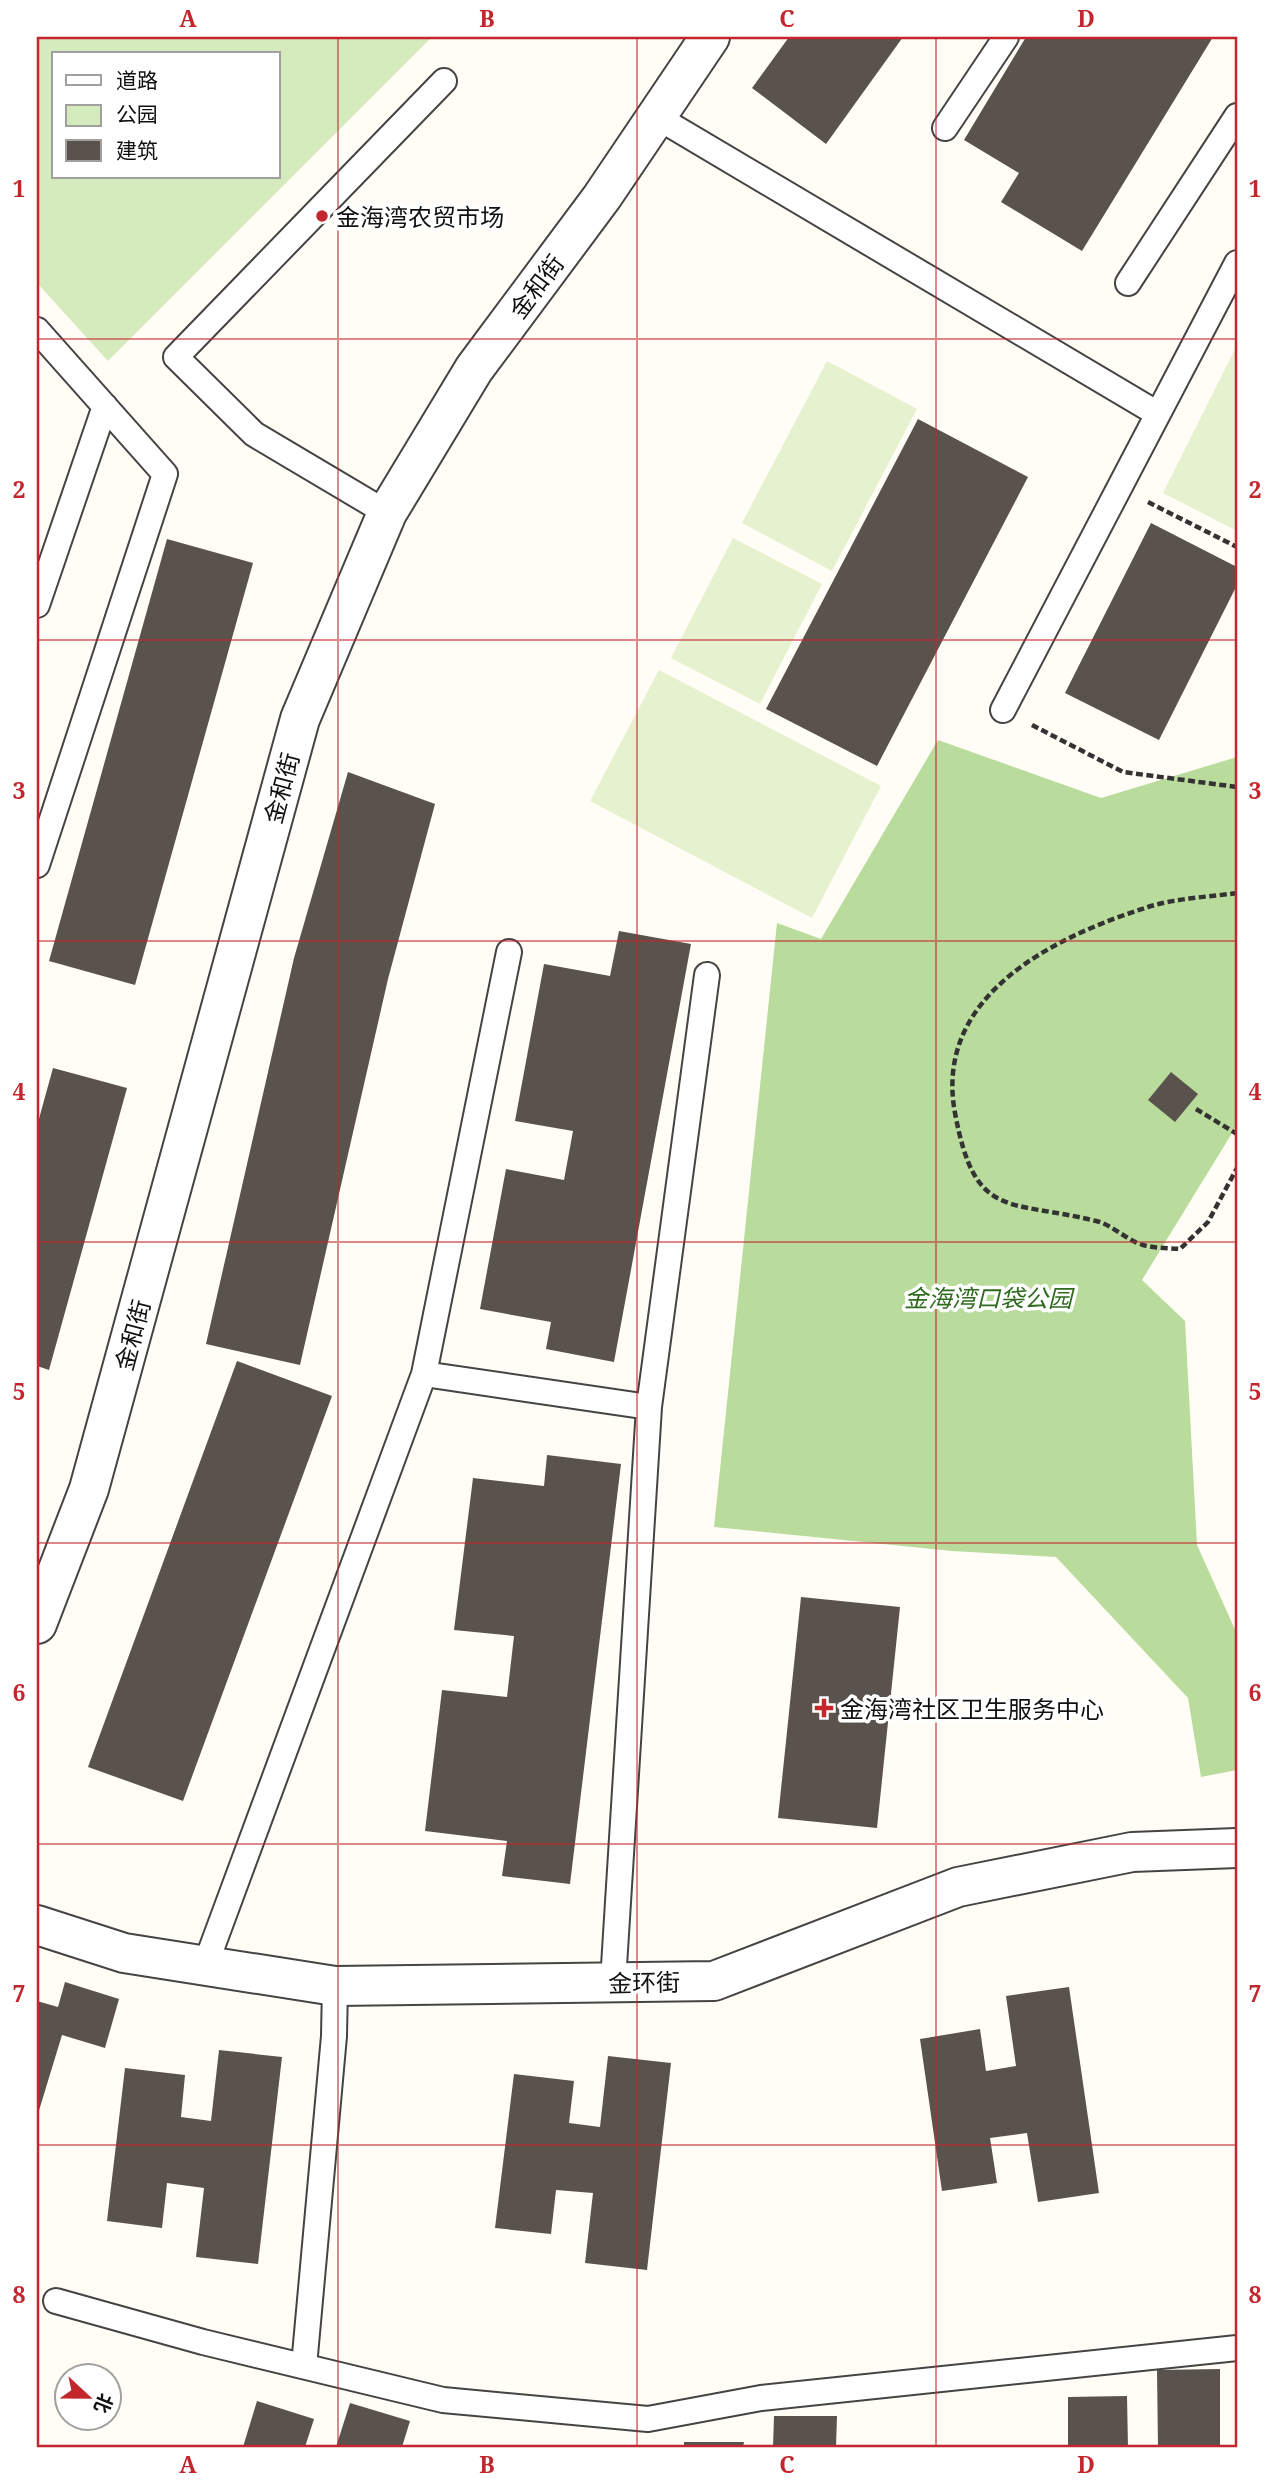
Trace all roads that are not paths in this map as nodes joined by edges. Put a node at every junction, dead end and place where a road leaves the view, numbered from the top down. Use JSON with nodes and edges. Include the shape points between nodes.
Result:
{"nodes":[{"id":1,"x":710,"y":37,"type":"edge"},
{"id":2,"x":1006,"y":37,"type":"edge"},
{"id":3,"x":444,"y":81,"type":"dead end"},
{"id":4,"x":1237,"y":116,"type":"edge"},
{"id":5,"x":657,"y":117,"type":"junction"},
{"id":6,"x":945,"y":128,"type":"dead end"},
{"id":7,"x":1237,"y":263,"type":"edge"},
{"id":8,"x":1128,"y":283,"type":"dead end"},
{"id":9,"x":37,"y":330,"type":"edge"},
{"id":10,"x":105,"y":407,"type":"junction"},
{"id":11,"x":1158,"y":414,"type":"junction"},
{"id":12,"x":387,"y":513,"type":"junction"},
{"id":13,"x":37,"y":604,"type":"edge"},
{"id":14,"x":1003,"y":710,"type":"road end"},
{"id":15,"x":37,"y":865,"type":"edge"},
{"id":16,"x":509,"y":952,"type":"dead end"},
{"id":17,"x":707,"y":975,"type":"dead end"},
{"id":18,"x":424,"y":1374,"type":"junction"},
{"id":19,"x":649,"y":1407,"type":"junction"},
{"id":20,"x":37,"y":1624,"type":"edge"},
{"id":21,"x":1237,"y":1848,"type":"edge"},
{"id":22,"x":37,"y":1924,"type":"edge"},
{"id":23,"x":205,"y":1966,"type":"junction"},
{"id":24,"x":613,"y":1982,"type":"junction"},
{"id":25,"x":335,"y":1986,"type":"junction"},
{"id":26,"x":56,"y":2301,"type":"dead end"},
{"id":27,"x":1237,"y":2348,"type":"edge"},
{"id":28,"x":303,"y":2366,"type":"junction"}],
"edges":[{"from":1,"to":5,"type":"street","name":"金和街"},
{"from":2,"to":6,"type":"lane"},
{"from":3,"to":12,"type":"lane","via":[[176,357],[254,434]]},
{"from":4,"to":8,"type":"lane"},
{"from":5,"to":11,"type":"lane"},
{"from":5,"to":12,"type":"street","name":"金和街","via":[[474,369]]},
{"from":7,"to":11,"type":"lane"},
{"from":9,"to":10,"type":"lane"},
{"from":10,"to":13,"type":"lane"},
{"from":10,"to":15,"type":"lane","via":[[165,474]]},
{"from":11,"to":14,"type":"lane"},
{"from":12,"to":20,"type":"street","name":"金和街","via":[[300,719],[89,1489]]},
{"from":16,"to":18,"type":"lane"},
{"from":17,"to":19,"type":"lane"},
{"from":18,"to":19,"type":"lane"},
{"from":18,"to":23,"type":"lane"},
{"from":19,"to":24,"type":"lane"},
{"from":21,"to":24,"type":"street","name":"金环街","via":[[1132,1852],[958,1887],[714,1982]]},
{"from":22,"to":23,"type":"street","name":"金环街","via":[[124,1953]]},
{"from":23,"to":25,"type":"street","name":"金环街"},
{"from":24,"to":25,"type":"street","name":"金环街"},
{"from":25,"to":28,"type":"lane"},
{"from":26,"to":28,"type":"lane"},
{"from":27,"to":28,"type":"lane","via":[[761,2398],[648,2419],[443,2400]]}]}
